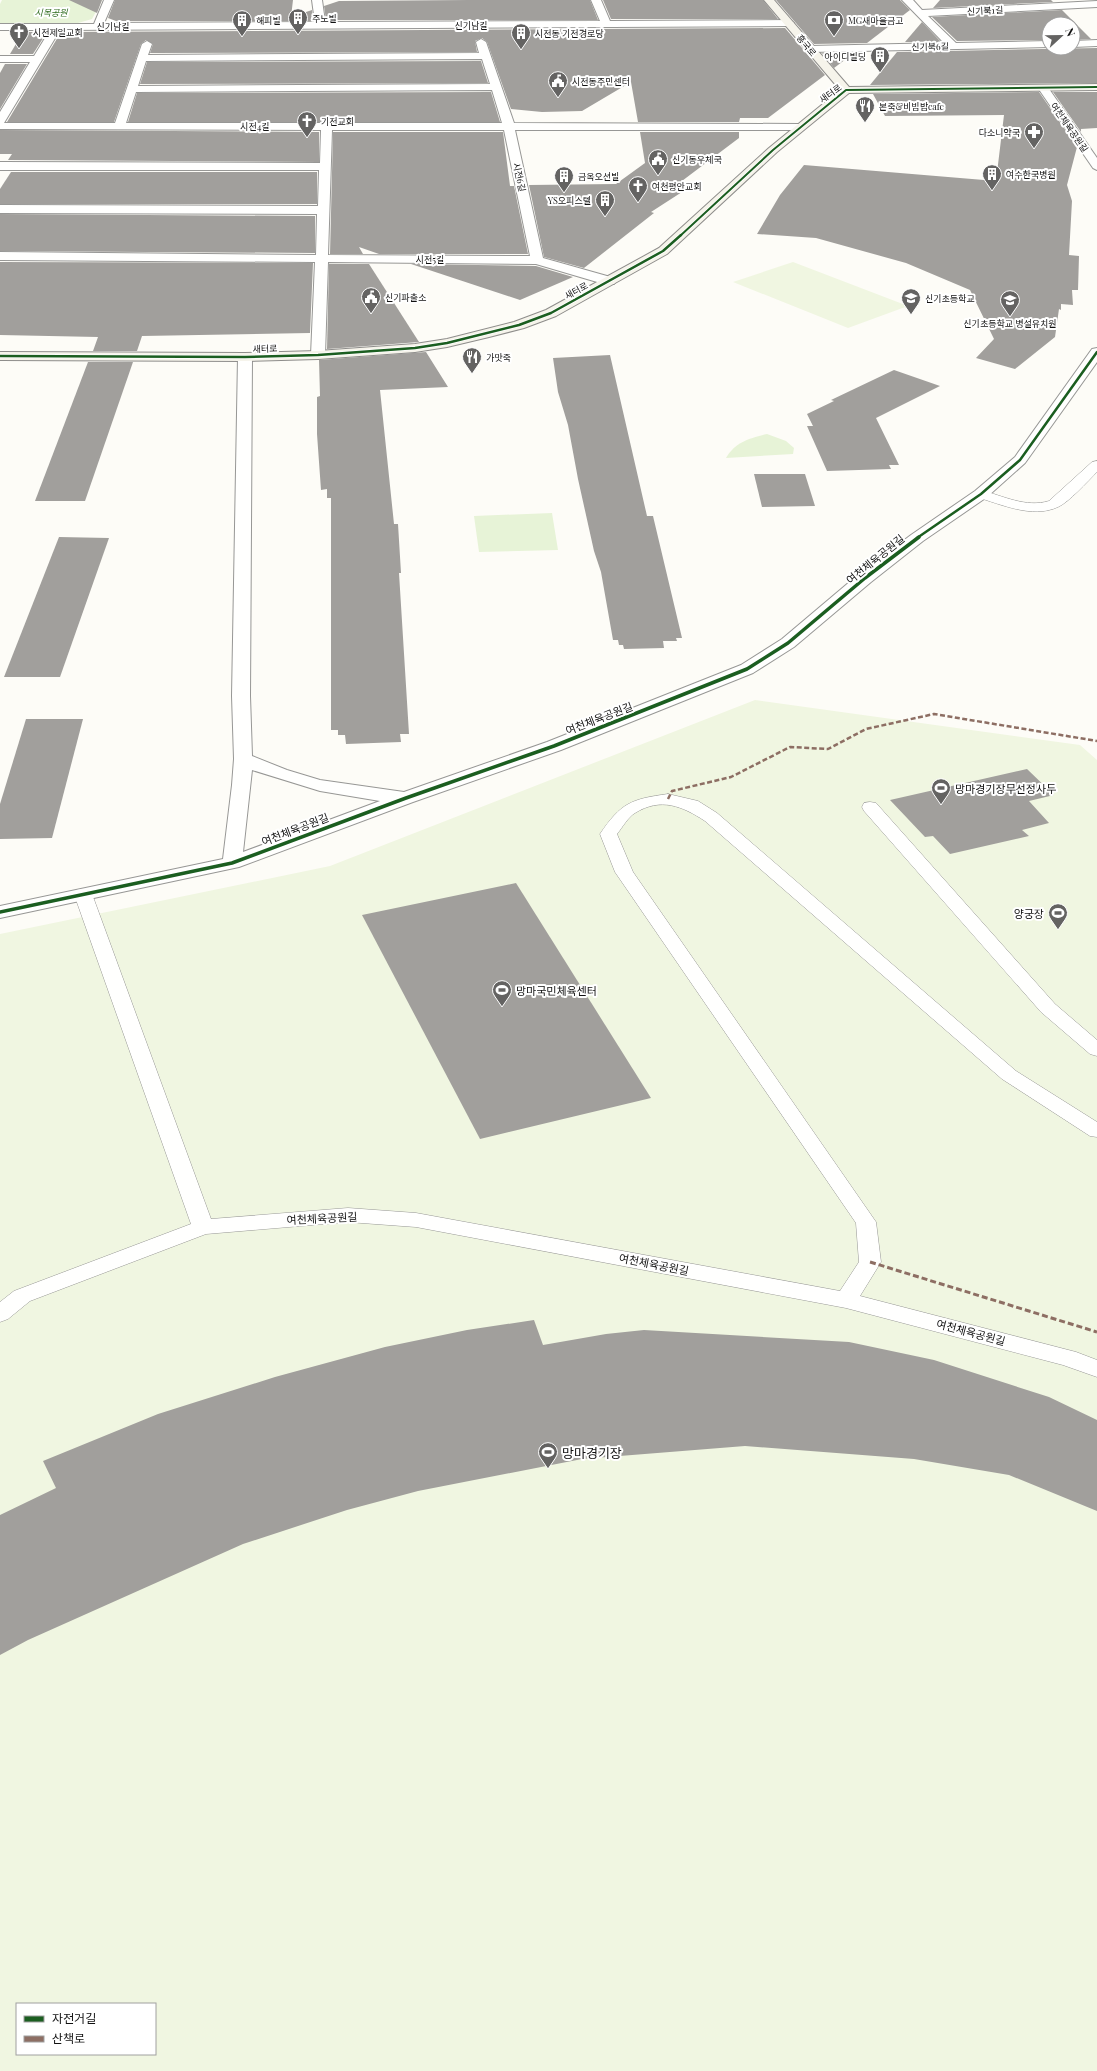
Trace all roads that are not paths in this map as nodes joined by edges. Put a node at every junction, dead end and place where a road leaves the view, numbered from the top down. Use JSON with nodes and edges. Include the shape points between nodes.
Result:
{"nodes":[{"id":1,"x":108,"y":0,"type":"edge"},
{"id":2,"x":317,"y":0,"type":"edge"},
{"id":3,"x":596,"y":0,"type":"edge"},
{"id":4,"x":769,"y":0,"type":"edge"},
{"id":5,"x":907,"y":0,"type":"edge"},
{"id":6,"x":1097,"y":4,"type":"edge"},
{"id":7,"x":920,"y":13,"type":"junction"},
{"id":8,"x":606,"y":24,"type":"junction"},
{"id":9,"x":789,"y":24,"type":"junction"},
{"id":10,"x":320,"y":25,"type":"junction"},
{"id":11,"x":475,"y":25,"type":"junction"},
{"id":12,"x":98,"y":26,"type":"junction"},
{"id":13,"x":153,"y":26,"type":"junction"},
{"id":14,"x":0,"y":27,"type":"edge"},
{"id":15,"x":57,"y":27,"type":"junction"},
{"id":16,"x":1097,"y":43,"type":"edge"},
{"id":17,"x":1041,"y":44,"type":"edge"},
{"id":18,"x":1081,"y":44,"type":"edge"},
{"id":19,"x":953,"y":46,"type":"junction"},
{"id":20,"x":810,"y":49,"type":"junction"},
{"id":21,"x":486,"y":56,"type":"junction"},
{"id":22,"x":143,"y":58,"type":"junction"},
{"id":23,"x":0,"y":59,"type":"edge"},
{"id":24,"x":37,"y":59,"type":"junction"},
{"id":25,"x":496,"y":87,"type":"junction"},
{"id":26,"x":1097,"y":87,"type":"edge"},
{"id":27,"x":1043,"y":88,"type":"junction"},
{"id":28,"x":132,"y":89,"type":"junction"},
{"id":29,"x":6,"y":90,"type":"dead end"},
{"id":30,"x":19,"y":90,"type":"junction"},
{"id":31,"x":846,"y":90,"type":"junction"},
{"id":32,"x":0,"y":121,"type":"edge"},
{"id":33,"x":0,"y":126,"type":"edge"},
{"id":34,"x":119,"y":126,"type":"junction"},
{"id":35,"x":327,"y":126,"type":"junction"},
{"id":36,"x":509,"y":126,"type":"junction"},
{"id":37,"x":799,"y":127,"type":"junction"},
{"id":38,"x":1078,"y":138,"type":"junction"},
{"id":39,"x":1091,"y":138,"type":"dead end"},
{"id":40,"x":0,"y":166,"type":"edge"},
{"id":41,"x":1097,"y":166,"type":"edge"},
{"id":42,"x":326,"y":167,"type":"junction"},
{"id":43,"x":0,"y":209,"type":"edge"},
{"id":44,"x":324,"y":210,"type":"junction"},
{"id":45,"x":0,"y":256,"type":"edge"},
{"id":46,"x":322,"y":258,"type":"junction"},
{"id":47,"x":537,"y":260,"type":"junction"},
{"id":48,"x":609,"y":281,"type":"junction"},
{"id":49,"x":318,"y":354,"type":"junction"},
{"id":50,"x":0,"y":356,"type":"edge"},
{"id":51,"x":245,"y":357,"type":"junction"},
{"id":52,"x":1094,"y":360,"type":"edge"},
{"id":53,"x":1097,"y":464,"type":"edge"},
{"id":54,"x":980,"y":494,"type":"junction"},
{"id":55,"x":243,"y":759,"type":"junction"},
{"id":56,"x":406,"y":798,"type":"junction"},
{"id":57,"x":870,"y":807,"type":"dead end"},
{"id":58,"x":232,"y":863,"type":"junction"},
{"id":59,"x":83,"y":894,"type":"junction"},
{"id":60,"x":0,"y":912,"type":"edge"},
{"id":61,"x":1097,"y":1050,"type":"edge"},
{"id":62,"x":1097,"y":1131,"type":"edge"},
{"id":63,"x":203,"y":1227,"type":"junction"},
{"id":64,"x":846,"y":1300,"type":"junction"},
{"id":65,"x":0,"y":1314,"type":"edge"},
{"id":66,"x":1097,"y":1370,"type":"edge"}],
"edges":[{"from":1,"to":12,"type":"street"},
{"from":2,"to":10,"type":"street"},
{"from":3,"to":8,"type":"street"},
{"from":4,"to":9,"type":"street","name":"흥국로"},
{"from":5,"to":7,"type":"street"},
{"from":6,"to":7,"type":"street","name":"신기북1길"},
{"from":7,"to":19,"type":"street"},
{"from":8,"to":9,"type":"street","name":"신기남길"},
{"from":8,"to":11,"type":"street","name":"신기남길"},
{"from":9,"to":20,"type":"street","name":"흥국로"},
{"from":10,"to":11,"type":"street","name":"신기남길"},
{"from":10,"to":13,"type":"street","name":"신기남길"},
{"from":11,"to":21,"type":"street","name":"시전6길"},
{"from":12,"to":13,"type":"street","name":"신기남길"},
{"from":12,"to":15,"type":"street","name":"신기남길"},
{"from":13,"to":22,"type":"street"},
{"from":14,"to":15,"type":"street","name":"신기남길"},
{"from":15,"to":24,"type":"street"},
{"from":16,"to":18,"type":"street"},
{"from":17,"to":19,"type":"street","name":"신기북6길"},
{"from":19,"to":20,"type":"street","name":"신기북6길"},
{"from":20,"to":31,"type":"street","name":"흥국로"},
{"from":21,"to":22,"type":"street"},
{"from":21,"to":25,"type":"street","name":"시전6길"},
{"from":22,"to":28,"type":"street"},
{"from":23,"to":24,"type":"street"},
{"from":24,"to":30,"type":"street"},
{"from":25,"to":28,"type":"street"},
{"from":25,"to":36,"type":"street","name":"시전6길"},
{"from":26,"to":27,"type":"street","name":"새터로"},
{"from":27,"to":31,"type":"street","name":"새터로"},
{"from":27,"to":38,"type":"street","name":"여천체육공원길"},
{"from":28,"to":34,"type":"street"},
{"from":29,"to":30,"type":"street"},
{"from":30,"to":32,"type":"street"},
{"from":31,"to":37,"type":"street","name":"새터로"},
{"from":33,"to":34,"type":"street","name":"시전4길"},
{"from":34,"to":35,"type":"street","name":"시전4길"},
{"from":35,"to":36,"type":"street","name":"시전4길"},
{"from":35,"to":42,"type":"street"},
{"from":36,"to":37,"type":"street","name":"시전4길"},
{"from":36,"to":47,"type":"street","name":"시전6길"},
{"from":37,"to":48,"type":"street","name":"새터로","via":[[663,251]]},
{"from":38,"to":39,"type":"street"},
{"from":38,"to":41,"type":"street","name":"여천체육공원길"},
{"from":40,"to":42,"type":"street"},
{"from":42,"to":44,"type":"street"},
{"from":43,"to":44,"type":"street"},
{"from":44,"to":46,"type":"street"},
{"from":45,"to":46,"type":"street"},
{"from":46,"to":47,"type":"street","name":"시전5길"},
{"from":46,"to":49,"type":"street"},
{"from":47,"to":48,"type":"street"},
{"from":48,"to":49,"type":"street","name":"새터로","via":[[540,318],[489,333],[415,348]]},
{"from":49,"to":51,"type":"street","name":"새터로"},
{"from":50,"to":51,"type":"street","name":"새터로"},
{"from":51,"to":55,"type":"street","via":[[241,696]]},
{"from":52,"to":54,"type":"street","name":"여천체육공원길","via":[[1020,460]]},
{"from":53,"to":54,"type":"lane","via":[[1054,504],[1045,508],[1014,504]]},
{"from":54,"to":56,"type":"street","name":"여천체육공원길","via":[[916,538],[788,643],[747,669],[561,743]]},
{"from":55,"to":56,"type":"street","via":[[288,776],[343,790]]},
{"from":55,"to":58,"type":"street"},
{"from":56,"to":58,"type":"street","name":"여천체육공원길"},
{"from":57,"to":61,"type":"lane","via":[[1048,1008]]},
{"from":58,"to":59,"type":"street","name":"여천체육공원길"},
{"from":59,"to":60,"type":"street","name":"여천체육공원길"},
{"from":59,"to":63,"type":"lane"},
{"from":62,"to":64,"type":"lane","via":[[1009,1075],[711,817],[692,805],[668,799],[646,802],[628,810],[608,834],[624,872],[866,1222],[870,1262]]},
{"from":63,"to":64,"type":"lane","name":"여천체육공원길","via":[[348,1215],[416,1220]]},
{"from":63,"to":65,"type":"lane","name":"여천체육공원길","via":[[22,1296]]},
{"from":64,"to":66,"type":"lane","name":"여천체육공원길","via":[[1068,1358]]}]}
